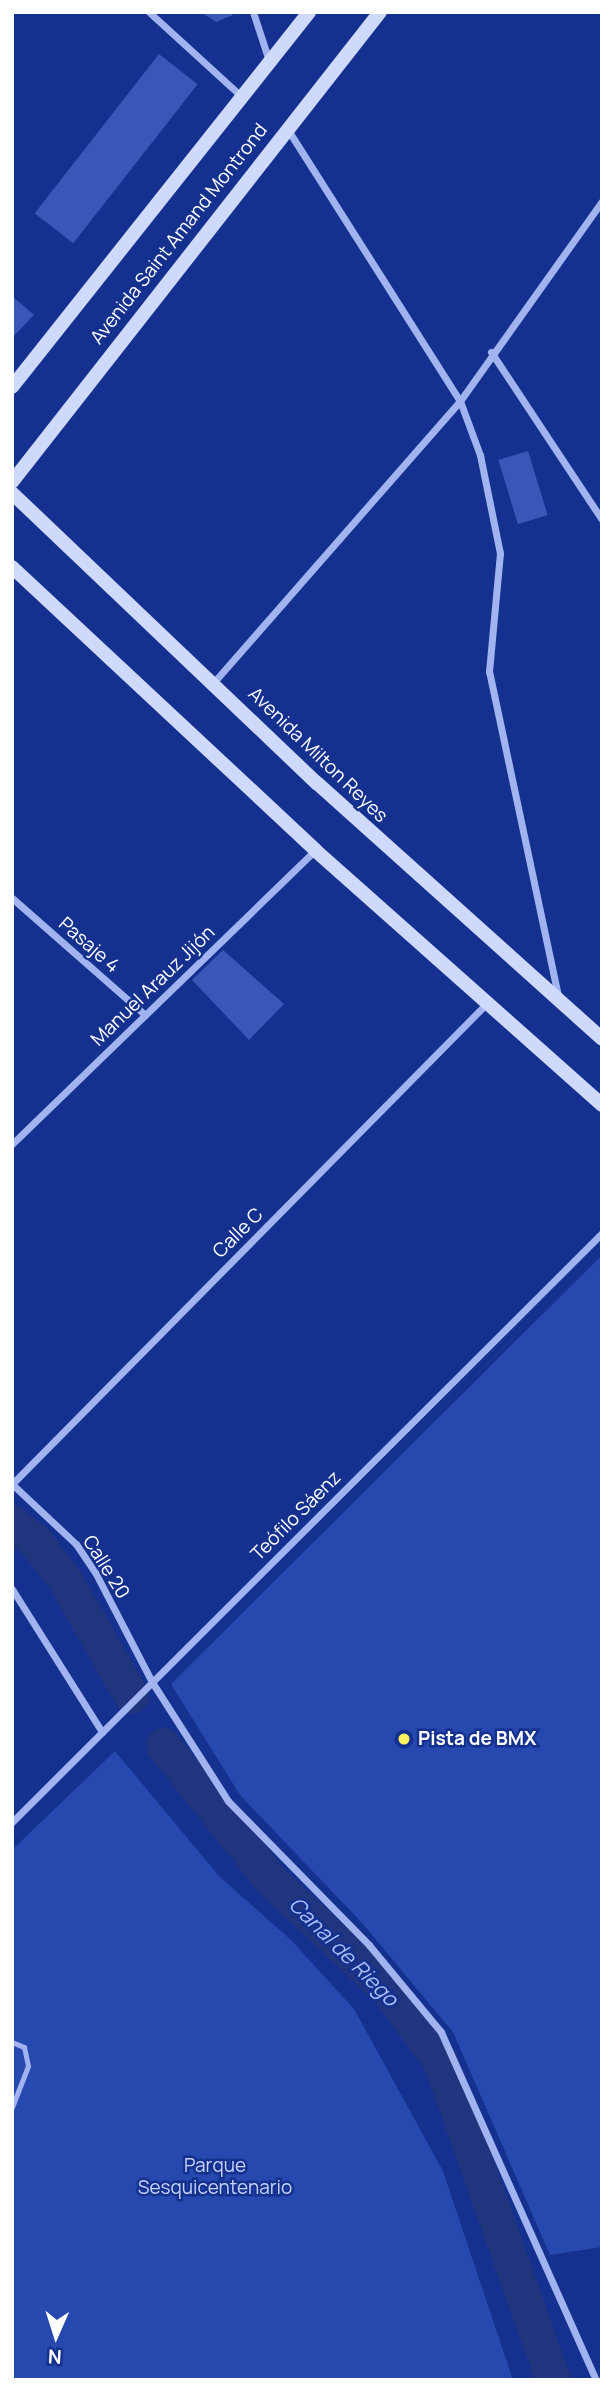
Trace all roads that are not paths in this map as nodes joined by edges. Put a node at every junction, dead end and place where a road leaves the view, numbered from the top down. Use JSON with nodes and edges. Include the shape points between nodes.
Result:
{"nodes":[{"id":1,"x":149,"y":12,"type":"edge"},
{"id":2,"x":253,"y":12,"type":"edge"},
{"id":3,"x":309,"y":12,"type":"edge"},
{"id":4,"x":380,"y":12,"type":"edge"},
{"id":5,"x":270,"y":62,"type":"junction"},
{"id":6,"x":241,"y":96,"type":"junction"},
{"id":7,"x":286,"y":127,"type":"junction"},
{"id":8,"x":602,"y":201,"type":"edge"},
{"id":9,"x":491,"y":352,"type":"junction"},
{"id":10,"x":12,"y":387,"type":"edge"},
{"id":11,"x":460,"y":401,"type":"junction"},
{"id":12,"x":12,"y":482,"type":"edge"},
{"id":13,"x":12,"y":493,"type":"edge"},
{"id":14,"x":602,"y":520,"type":"edge"},
{"id":15,"x":12,"y":567,"type":"edge"},
{"id":16,"x":214,"y":682,"type":"junction"},
{"id":17,"x":315,"y":850,"type":"junction"},
{"id":18,"x":12,"y":898,"type":"edge"},
{"id":19,"x":559,"y":1000,"type":"junction"},
{"id":20,"x":486,"y":1004,"type":"junction"},
{"id":21,"x":145,"y":1015,"type":"junction"},
{"id":22,"x":602,"y":1039,"type":"edge"},
{"id":23,"x":602,"y":1105,"type":"edge"},
{"id":24,"x":12,"y":1144,"type":"edge"},
{"id":25,"x":602,"y":1233,"type":"edge"},
{"id":26,"x":12,"y":1484,"type":"edge"},
{"id":27,"x":12,"y":1589,"type":"edge"},
{"id":28,"x":152,"y":1682,"type":"junction"},
{"id":29,"x":102,"y":1732,"type":"junction"},
{"id":30,"x":12,"y":1822,"type":"edge"},
{"id":31,"x":12,"y":2042,"type":"edge"},
{"id":32,"x":12,"y":2106,"type":"edge"},
{"id":33,"x":596,"y":2380,"type":"edge"}],
"edges":[{"from":1,"to":6,"type":"street"},
{"from":2,"to":5,"type":"street"},
{"from":3,"to":5,"type":"street","name":"Avenida Saint Amand Montrond"},
{"from":4,"to":7,"type":"street","name":"Avenida Saint Amand Montrond"},
{"from":5,"to":6,"type":"street","name":"Avenida Saint Amand Montrond"},
{"from":6,"to":10,"type":"street","name":"Avenida Saint Amand Montrond"},
{"from":7,"to":11,"type":"street"},
{"from":7,"to":12,"type":"street","name":"Avenida Saint Amand Montrond"},
{"from":8,"to":9,"type":"street"},
{"from":9,"to":11,"type":"street"},
{"from":9,"to":14,"type":"street"},
{"from":11,"to":16,"type":"street"},
{"from":11,"to":19,"type":"street","via":[[480,455],[500,553],[489,671],[500,739],[522,806]]},
{"from":13,"to":16,"type":"street","name":"Avenida Milton Reyes"},
{"from":15,"to":17,"type":"street"},
{"from":16,"to":19,"type":"street","name":"Avenida Milton Reyes","via":[[317,783]]},
{"from":17,"to":20,"type":"street"},
{"from":17,"to":21,"type":"street","name":"Manuel Arauz Jijón"},
{"from":18,"to":21,"type":"street","name":"Pasaje 4"},
{"from":19,"to":22,"type":"street","name":"Avenida Milton Reyes"},
{"from":20,"to":23,"type":"street"},
{"from":20,"to":26,"type":"street","name":"Calle C"},
{"from":21,"to":24,"type":"street","name":"Manuel Arauz Jijón"},
{"from":25,"to":28,"type":"street","name":"Teófilo Sáenz"},
{"from":26,"to":28,"type":"street","name":"Calle 20","via":[[76,1544]]},
{"from":27,"to":29,"type":"street"},
{"from":28,"to":29,"type":"street","name":"Teófilo Sáenz"},
{"from":28,"to":33,"type":"street","name":"Calle 20","via":[[228,1801],[369,1945],[441,2032]]},
{"from":29,"to":30,"type":"street","name":"Teófilo Sáenz"},
{"from":31,"to":32,"type":"lane","via":[[24,2047],[28,2066]]}]}
